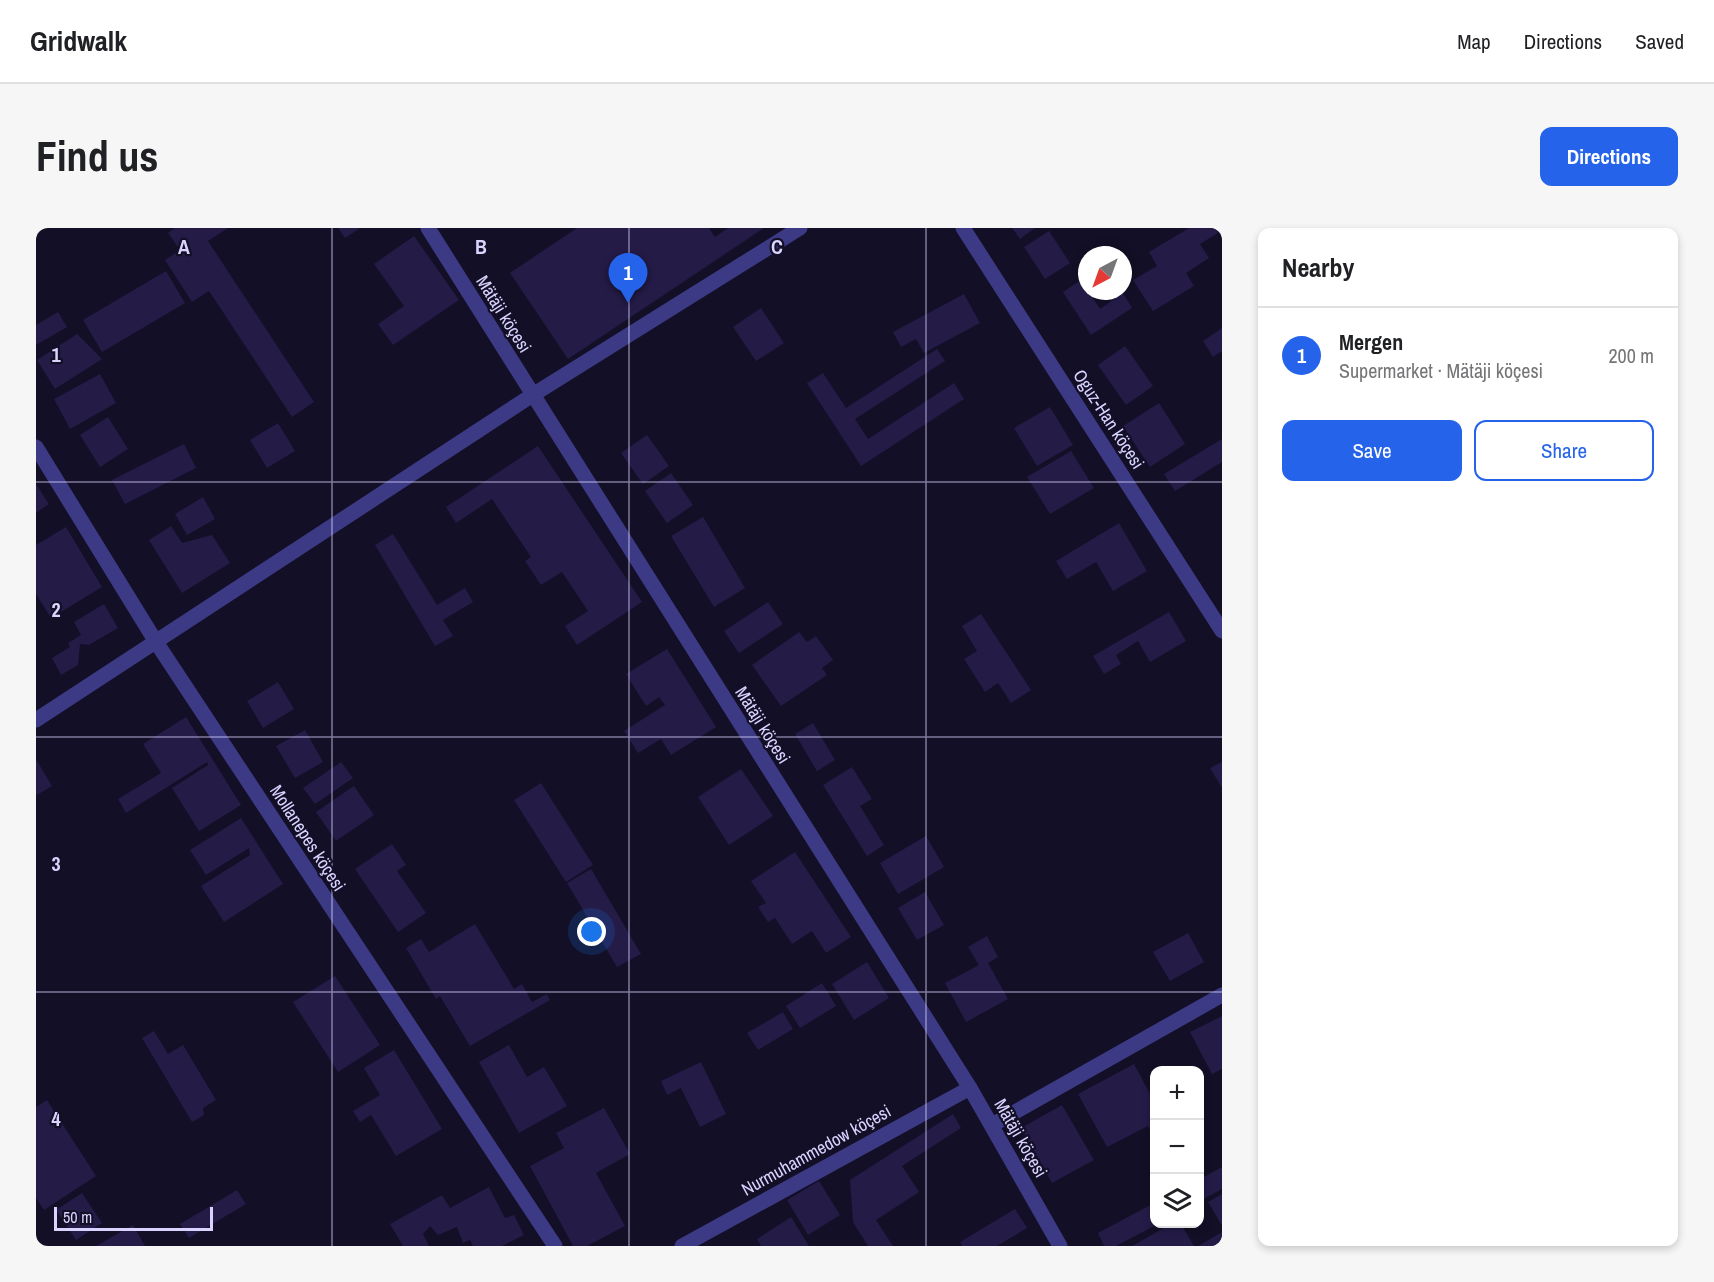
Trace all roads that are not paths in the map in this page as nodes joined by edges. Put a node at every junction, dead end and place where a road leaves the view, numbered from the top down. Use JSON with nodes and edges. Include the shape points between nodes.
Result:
{"nodes":[{"id":1,"x":428,"y":228,"type":"edge"},
{"id":2,"x":800,"y":228,"type":"edge"},
{"id":3,"x":963,"y":228,"type":"edge"},
{"id":4,"x":531,"y":396,"type":"junction"},
{"id":5,"x":36,"y":447,"type":"edge"},
{"id":6,"x":1222,"y":631,"type":"edge"},
{"id":7,"x":156,"y":642,"type":"junction"},
{"id":8,"x":36,"y":720,"type":"edge"},
{"id":9,"x":1222,"y":995,"type":"edge"},
{"id":10,"x":970,"y":1088,"type":"junction"},
{"id":11,"x":992,"y":1125,"type":"junction"},
{"id":12,"x":555,"y":1246,"type":"edge"},
{"id":13,"x":682,"y":1246,"type":"edge"},
{"id":14,"x":1060,"y":1246,"type":"edge"}],
"edges":[{"from":1,"to":4,"type":"street","name":"Mätäji köçesi"},
{"from":2,"to":4,"type":"street"},
{"from":3,"to":6,"type":"street","name":"Oguz-Han köçesi"},
{"from":4,"to":7,"type":"street"},
{"from":4,"to":10,"type":"street","name":"Mätäji köçesi"},
{"from":5,"to":7,"type":"street","name":"Mollanepes köçesi"},
{"from":7,"to":8,"type":"street"},
{"from":7,"to":12,"type":"street","name":"Mollanepes köçesi"},
{"from":9,"to":11,"type":"street"},
{"from":10,"to":11,"type":"street","name":"Mätäji köçesi"},
{"from":10,"to":13,"type":"street","name":"Nurmuhammedow köçesi"},
{"from":11,"to":14,"type":"street","name":"Mätäji köçesi"}]}
